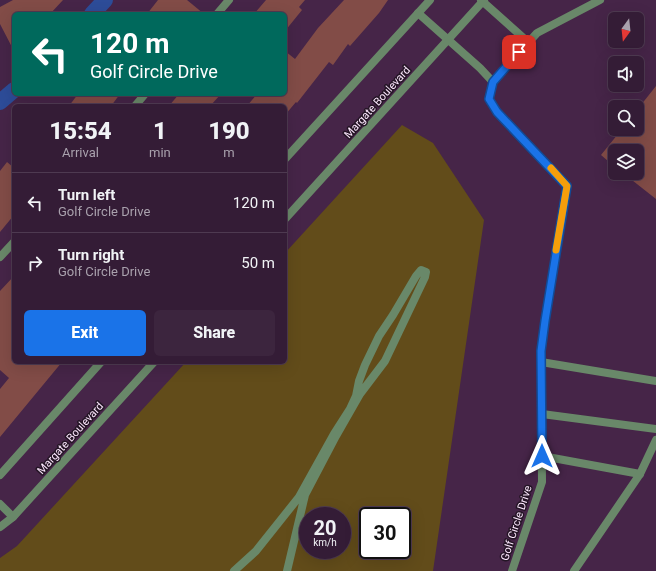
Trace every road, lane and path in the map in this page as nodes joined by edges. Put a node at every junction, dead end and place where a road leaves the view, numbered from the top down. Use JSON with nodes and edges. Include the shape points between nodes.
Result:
{"nodes":[{"id":1,"x":229,"y":0,"type":"edge"},
{"id":2,"x":430,"y":0,"type":"edge"},
{"id":3,"x":483,"y":0,"type":"edge"},
{"id":4,"x":600,"y":0,"type":"edge"},
{"id":5,"x":219,"y":12,"type":"edge"},
{"id":6,"x":418,"y":13,"type":"junction"},
{"id":7,"x":448,"y":40,"type":"junction"},
{"id":8,"x":528,"y":42,"type":"junction"},
{"id":9,"x":493,"y":82,"type":"junction"},
{"id":10,"x":144,"y":96,"type":"edge"},
{"id":11,"x":137,"y":104,"type":"edge"},
{"id":12,"x":287,"y":157,"type":"edge"},
{"id":13,"x":287,"y":217,"type":"edge"},
{"id":14,"x":12,"y":244,"type":"edge"},
{"id":15,"x":0,"y":257,"type":"edge"},
{"id":16,"x":541,"y":362,"type":"junction"},
{"id":17,"x":99,"y":364,"type":"edge"},
{"id":18,"x":152,"y":364,"type":"edge"},
{"id":19,"x":656,"y":381,"type":"edge"},
{"id":20,"x":542,"y":414,"type":"junction"},
{"id":21,"x":656,"y":429,"type":"edge"},
{"id":22,"x":656,"y":440,"type":"edge"},
{"id":23,"x":542,"y":456,"type":"junction"},
{"id":24,"x":640,"y":474,"type":"junction"},
{"id":25,"x":0,"y":475,"type":"edge"},
{"id":26,"x":0,"y":504,"type":"edge"},
{"id":27,"x":13,"y":517,"type":"junction"},
{"id":28,"x":0,"y":526,"type":"edge"},
{"id":29,"x":234,"y":571,"type":"edge"},
{"id":30,"x":287,"y":571,"type":"edge"},
{"id":31,"x":512,"y":571,"type":"edge"},
{"id":32,"x":574,"y":571,"type":"edge"}],
"edges":[{"from":1,"to":5,"type":"street"},
{"from":2,"to":6,"type":"street"},
{"from":3,"to":7,"type":"street","name":"Margate Boulevard"},
{"from":3,"to":8,"type":"street"},
{"from":4,"to":8,"type":"street","via":[[538,33]]},
{"from":6,"to":7,"type":"street"},
{"from":6,"to":12,"type":"street"},
{"from":7,"to":9,"type":"street"},
{"from":7,"to":13,"type":"street","name":"Margate Boulevard"},
{"from":8,"to":9,"type":"street"},
{"from":9,"to":16,"type":"street","name":"Golf Circle Drive","via":[[489,99],[497,112],[567,186],[545,321]]},
{"from":10,"to":11,"type":"street"},
{"from":14,"to":15,"type":"street"},
{"from":16,"to":19,"type":"street"},
{"from":16,"to":20,"type":"street","name":"Golf Circle Drive"},
{"from":17,"to":25,"type":"street"},
{"from":18,"to":27,"type":"street","name":"Margate Boulevard"},
{"from":20,"to":21,"type":"street"},
{"from":20,"to":23,"type":"street","name":"Golf Circle Drive"},
{"from":22,"to":24,"type":"street"},
{"from":23,"to":24,"type":"street"},
{"from":23,"to":31,"type":"street","name":"Golf Circle Drive","via":[[542,482]]},
{"from":24,"to":32,"type":"street"},
{"from":26,"to":27,"type":"street"},
{"from":27,"to":28,"type":"street","name":"Margate Boulevard"},
{"from":29,"to":30,"type":"street","via":[[256,551],[299,497],[350,409],[365,365],[379,336],[422,270],[426,272],[426,277],[385,361],[360,394],[304,495]]}]}
